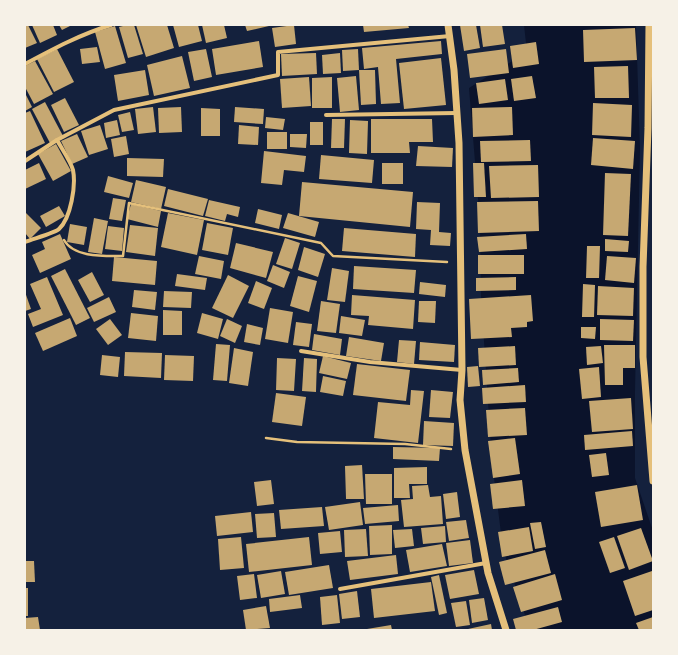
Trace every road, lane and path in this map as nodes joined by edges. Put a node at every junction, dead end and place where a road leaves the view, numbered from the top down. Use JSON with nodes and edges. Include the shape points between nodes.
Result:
{"nodes":[{"id":1,"x":111,"y":25,"type":"edge"},
{"id":2,"x":448,"y":25,"type":"edge"},
{"id":3,"x":649,"y":25,"type":"edge"},
{"id":4,"x":450,"y":36,"type":"junction"},
{"id":5,"x":25,"y":64,"type":"edge"},
{"id":6,"x":456,"y":113,"type":"junction"},
{"id":7,"x":326,"y":115,"type":"dead end"},
{"id":8,"x":650,"y":127,"type":"edge"},
{"id":9,"x":58,"y":140,"type":"junction"},
{"id":10,"x":25,"y":161,"type":"edge"},
{"id":11,"x":59,"y":229,"type":"junction"},
{"id":12,"x":25,"y":242,"type":"edge"},
{"id":13,"x":461,"y":262,"type":"junction"},
{"id":14,"x":301,"y":351,"type":"dead end"},
{"id":15,"x":462,"y":370,"type":"junction"},
{"id":16,"x":266,"y":438,"type":"dead end"},
{"id":17,"x":465,"y":450,"type":"junction"},
{"id":18,"x":653,"y":479,"type":"edge"},
{"id":19,"x":486,"y":563,"type":"junction"},
{"id":20,"x":340,"y":589,"type":"dead end"},
{"id":21,"x":506,"y":630,"type":"edge"}],
"edges":[{"from":1,"to":5,"type":"street","via":[[54,48]]},
{"from":2,"to":4,"type":"street"},
{"from":3,"to":8,"type":"street"},
{"from":4,"to":6,"type":"street"},
{"from":4,"to":9,"type":"street","via":[[278,52],[278,75],[114,110]]},
{"from":6,"to":7,"type":"street"},
{"from":6,"to":13,"type":"street"},
{"from":8,"to":18,"type":"street","via":[[643,267],[643,357]]},
{"from":9,"to":10,"type":"street"},
{"from":9,"to":11,"type":"street","via":[[73,169],[74,186],[67,218]]},
{"from":11,"to":12,"type":"street"},
{"from":11,"to":13,"type":"path","via":[[68,246],[74,249],[87,254],[123,256],[129,203],[321,243],[333,256]]},
{"from":13,"to":15,"type":"street"},
{"from":14,"to":15,"type":"street","via":[[370,362]]},
{"from":15,"to":17,"type":"street","via":[[460,400]]},
{"from":16,"to":17,"type":"path","via":[[296,442],[405,444]]},
{"from":17,"to":19,"type":"street"},
{"from":19,"to":20,"type":"street"},
{"from":19,"to":21,"type":"street"}]}
